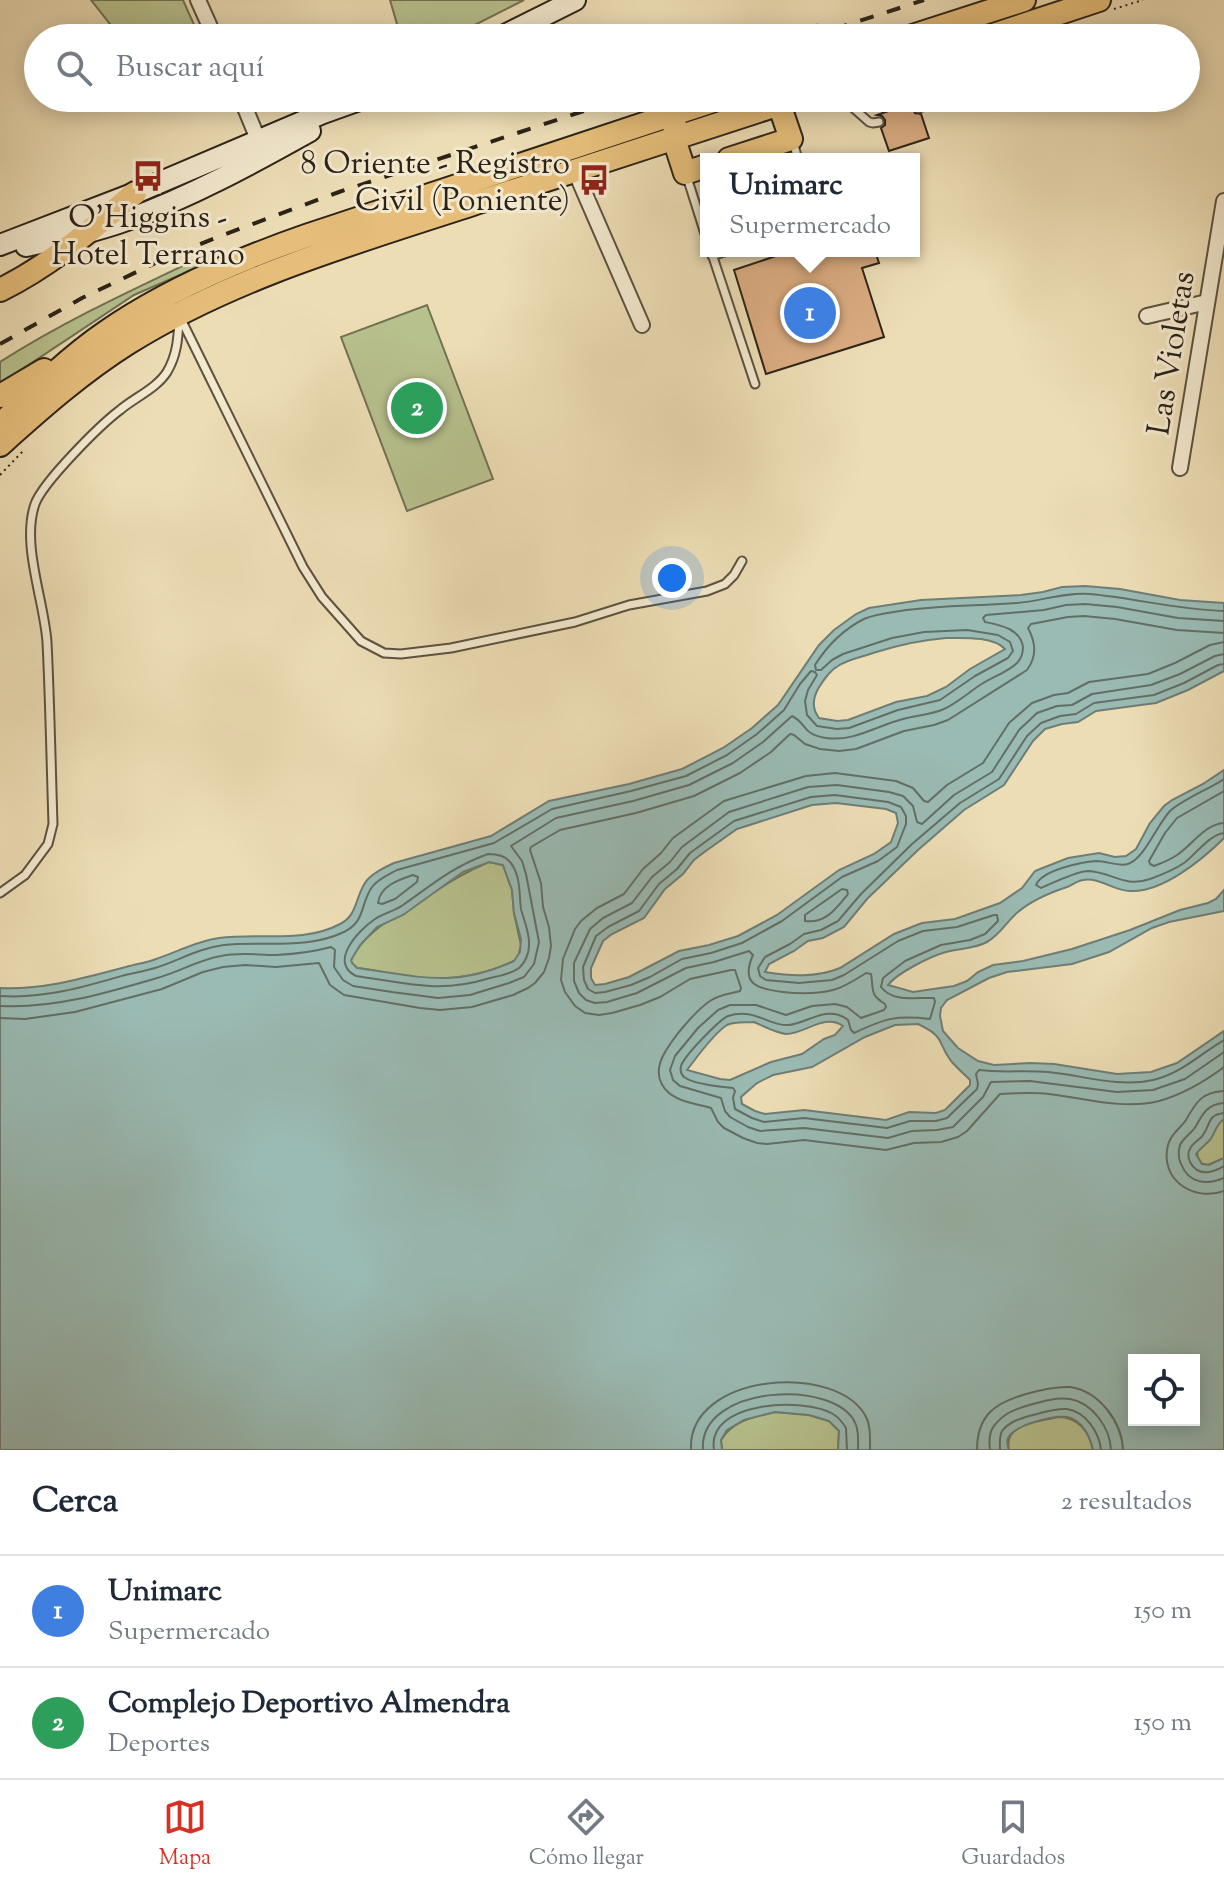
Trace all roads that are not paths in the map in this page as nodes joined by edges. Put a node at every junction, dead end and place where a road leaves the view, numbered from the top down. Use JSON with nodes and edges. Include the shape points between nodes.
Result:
{"nodes":[{"id":1,"x":198,"y":0,"type":"edge"},
{"id":2,"x":575,"y":0,"type":"edge"},
{"id":3,"x":1024,"y":0,"type":"edge"},
{"id":4,"x":1099,"y":0,"type":"edge"},
{"id":5,"x":209,"y":24,"type":"edge"},
{"id":6,"x":527,"y":24,"type":"edge"},
{"id":7,"x":949,"y":24,"type":"edge"},
{"id":8,"x":1026,"y":24,"type":"edge"},
{"id":9,"x":247,"y":112,"type":"edge"},
{"id":10,"x":326,"y":112,"type":"edge"},
{"id":11,"x":678,"y":112,"type":"edge"},
{"id":12,"x":683,"y":112,"type":"edge"},
{"id":13,"x":766,"y":112,"type":"edge"},
{"id":14,"x":796,"y":112,"type":"edge"},
{"id":15,"x":856,"y":112,"type":"edge"},
{"id":16,"x":879,"y":122,"type":"dead end"},
{"id":17,"x":674,"y":139,"type":"junction"},
{"id":18,"x":262,"y":148,"type":"junction"},
{"id":19,"x":795,"y":149,"type":"edge"},
{"id":20,"x":769,"y":153,"type":"edge"},
{"id":21,"x":696,"y":170,"type":"edge"},
{"id":22,"x":575,"y":171,"type":"junction"},
{"id":23,"x":135,"y":193,"type":"junction"},
{"id":24,"x":700,"y":197,"type":"edge"},
{"id":25,"x":1224,"y":201,"type":"edge"},
{"id":26,"x":87,"y":233,"type":"junction"},
{"id":27,"x":0,"y":245,"type":"edge"},
{"id":28,"x":0,"y":252,"type":"edge"},
{"id":29,"x":713,"y":257,"type":"edge"},
{"id":30,"x":0,"y":290,"type":"edge"},
{"id":31,"x":1207,"y":302,"type":"junction"},
{"id":32,"x":172,"y":315,"type":"junction"},
{"id":33,"x":1147,"y":316,"type":"dead end"},
{"id":34,"x":642,"y":325,"type":"dead end"},
{"id":35,"x":107,"y":331,"type":"junction"},
{"id":36,"x":178,"y":338,"type":"junction"},
{"id":37,"x":755,"y":384,"type":"dead end"},
{"id":38,"x":0,"y":396,"type":"edge"},
{"id":39,"x":48,"y":403,"type":"junction"},
{"id":40,"x":0,"y":425,"type":"edge"},
{"id":41,"x":0,"y":445,"type":"edge"},
{"id":42,"x":0,"y":460,"type":"edge"},
{"id":43,"x":1180,"y":468,"type":"dead end"},
{"id":44,"x":742,"y":561,"type":"dead end"},
{"id":45,"x":0,"y":893,"type":"edge"}],
"edges":[{"from":1,"to":5,"type":"street"},
{"from":2,"to":6,"type":"main road"},
{"from":3,"to":7,"type":"main road"},
{"from":4,"to":8,"type":"main road"},
{"from":9,"to":18,"type":"street"},
{"from":10,"to":18,"type":"main road"},
{"from":11,"to":32,"type":"main road","via":[[284,244]]},
{"from":12,"to":17,"type":"main road"},
{"from":13,"to":17,"type":"main road"},
{"from":14,"to":19,"type":"main road"},
{"from":15,"to":16,"type":"lane"},
{"from":17,"to":21,"type":"main road"},
{"from":17,"to":22,"type":"main road"},
{"from":18,"to":23,"type":"main road"},
{"from":18,"to":26,"type":"main road","via":[[143,214]]},
{"from":19,"to":20,"type":"main road"},
{"from":21,"to":24,"type":"lane"},
{"from":22,"to":32,"type":"main road","via":[[319,254]]},
{"from":22,"to":34,"type":"street"},
{"from":23,"to":26,"type":"main road"},
{"from":23,"to":27,"type":"main road"},
{"from":25,"to":31,"type":"street","name":"Las Violetas"},
{"from":26,"to":28,"type":"main road"},
{"from":26,"to":30,"type":"main road","via":[[40,269]]},
{"from":29,"to":37,"type":"lane"},
{"from":31,"to":33,"type":"street"},
{"from":31,"to":43,"type":"street","name":"Las Violetas"},
{"from":32,"to":35,"type":"main road"},
{"from":32,"to":36,"type":"lane"},
{"from":32,"to":36,"type":"lane"},
{"from":32,"to":39,"type":"main road","via":[[96,364]]},
{"from":32,"to":44,"type":"lane","via":[[303,567],[347,627],[372,648],[401,654],[451,648],[707,591],[725,584]]},
{"from":35,"to":38,"type":"main road"},
{"from":35,"to":40,"type":"main road"},
{"from":36,"to":45,"type":"lane","via":[[165,375],[93,434],[39,493],[33,508],[31,544],[46,638],[53,824],[48,844],[25,875]]},
{"from":39,"to":41,"type":"main road"},
{"from":39,"to":42,"type":"main road"}]}
